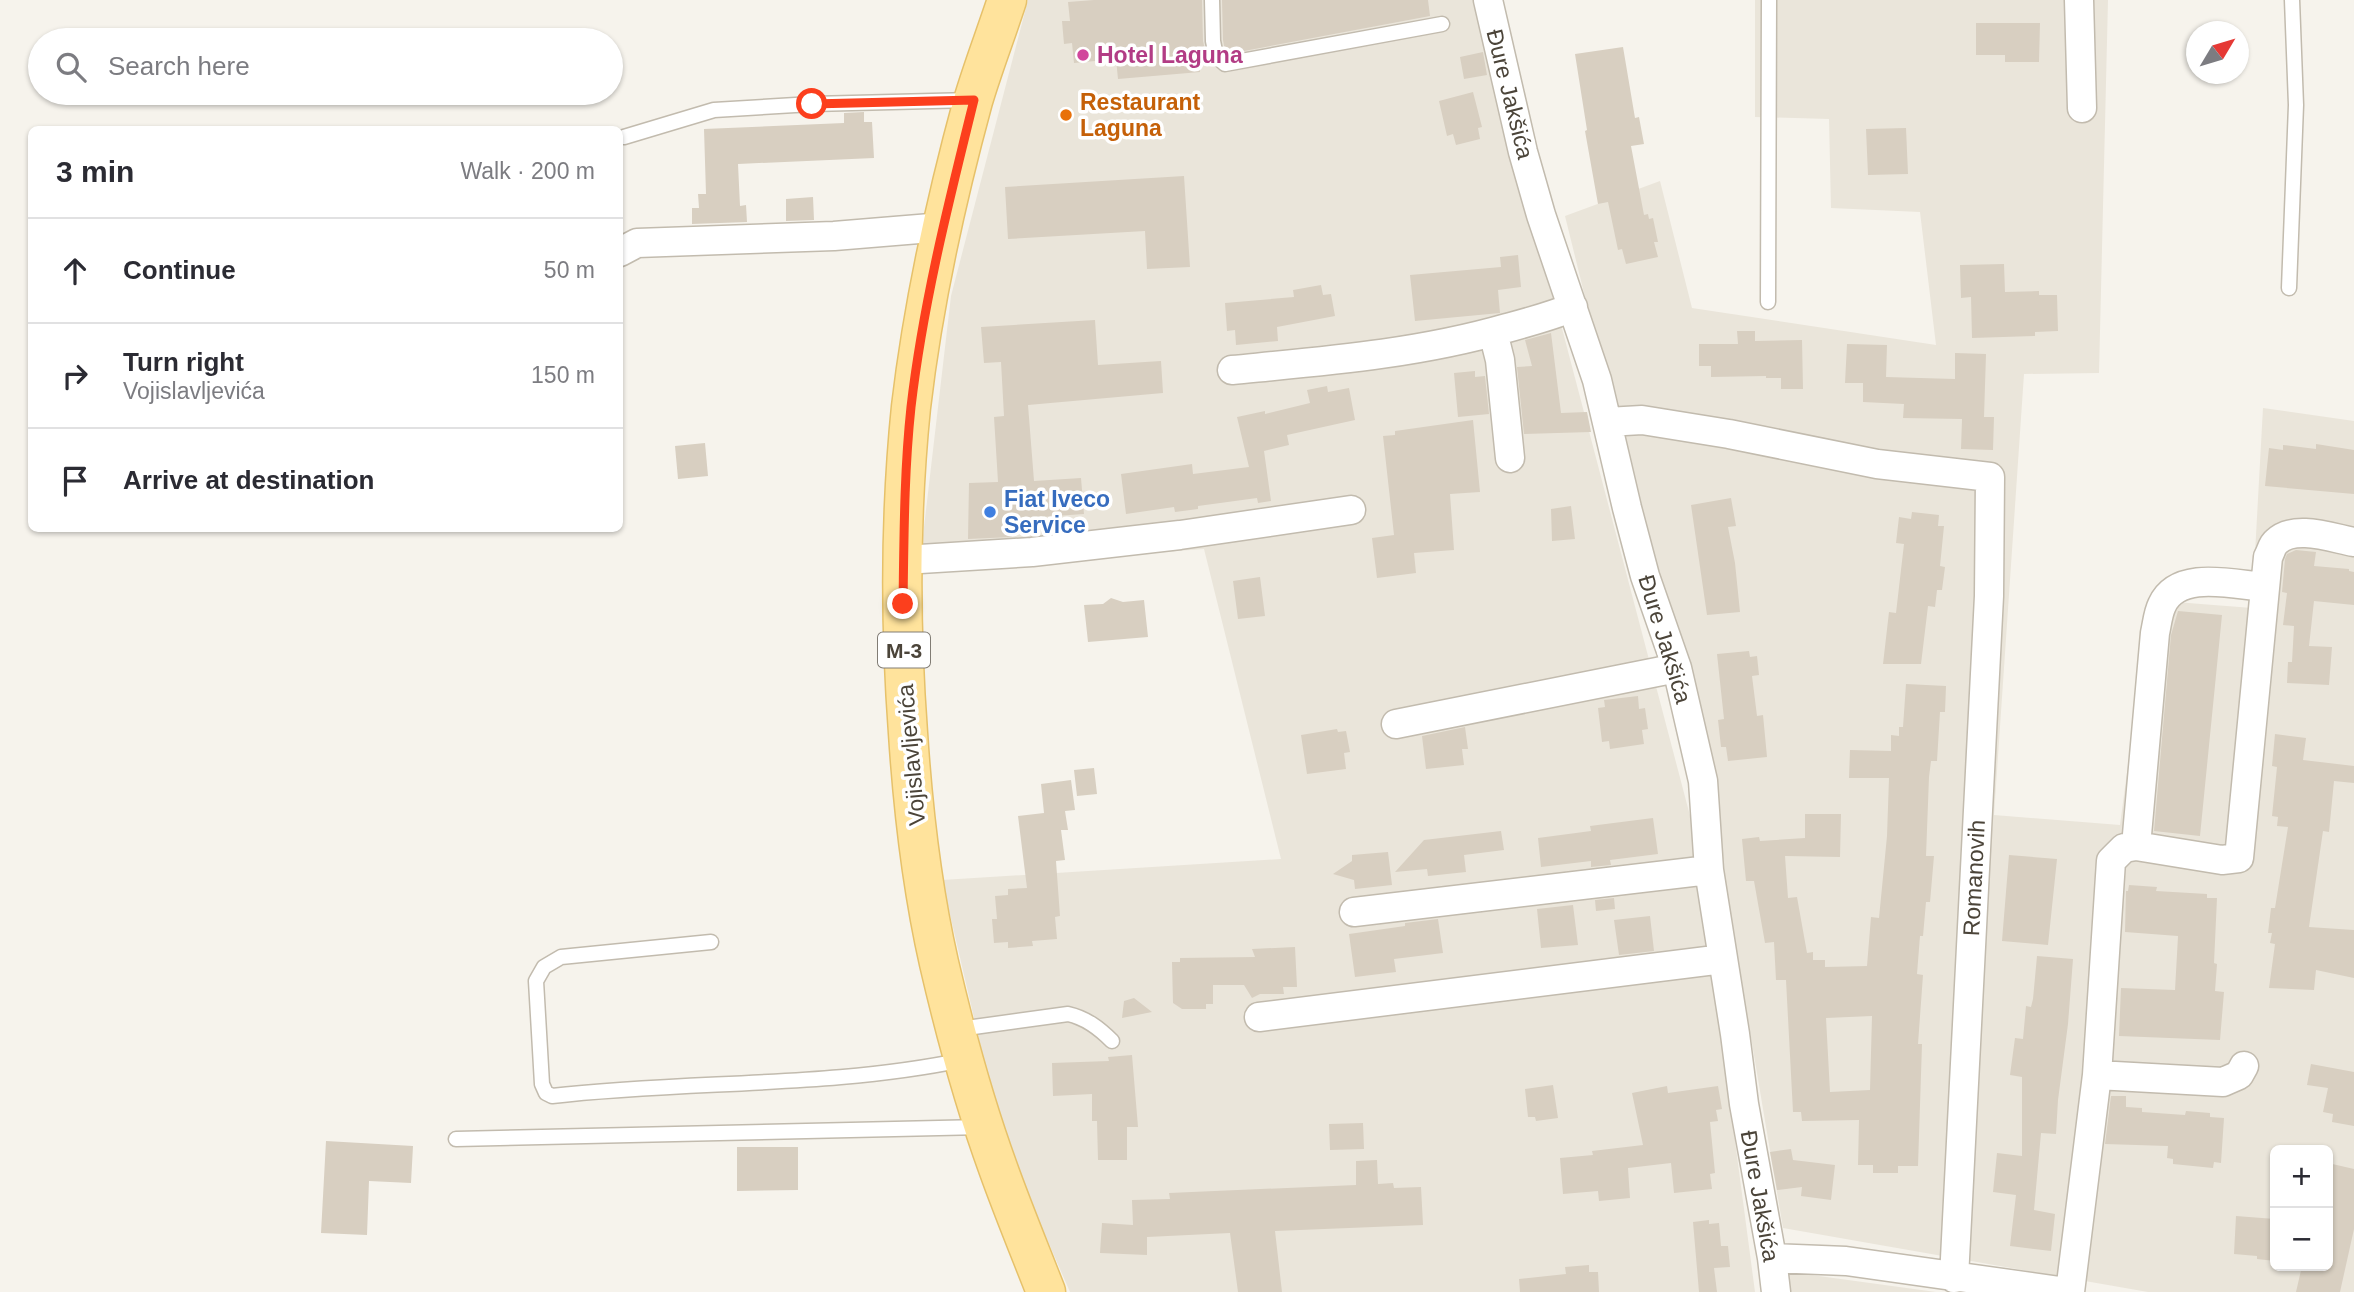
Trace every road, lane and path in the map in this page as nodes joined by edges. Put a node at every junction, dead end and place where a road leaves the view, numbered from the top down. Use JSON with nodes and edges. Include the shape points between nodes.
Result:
{"nodes":[{"id":1,"x":1007,"y":0,"type":"edge"},
{"id":2,"x":1212,"y":0,"type":"edge"},
{"id":3,"x":1488,"y":0,"type":"edge"},
{"id":4,"x":1769,"y":0,"type":"edge"},
{"id":5,"x":2080,"y":0,"type":"edge"},
{"id":6,"x":2292,"y":0,"type":"edge"},
{"id":7,"x":1442,"y":24,"type":"dead end"},
{"id":8,"x":974,"y":100,"type":"junction"},
{"id":9,"x":2082,"y":108,"type":"dead end"},
{"id":10,"x":624,"y":137,"type":"dead end"},
{"id":11,"x":943,"y":227,"type":"junction"},
{"id":12,"x":623,"y":250,"type":"edge"},
{"id":13,"x":2289,"y":288,"type":"dead end"},
{"id":14,"x":1768,"y":302,"type":"dead end"},
{"id":15,"x":1573,"y":307,"type":"junction"},
{"id":16,"x":1493,"y":332,"type":"junction"},
{"id":17,"x":1232,"y":370,"type":"dead end"},
{"id":18,"x":1607,"y":422,"type":"junction"},
{"id":19,"x":1510,"y":458,"type":"dead end"},
{"id":20,"x":1352,"y":510,"type":"dead end"},
{"id":21,"x":2354,"y":542,"type":"edge"},
{"id":22,"x":904,"y":560,"type":"junction"},
{"id":23,"x":2265,"y":587,"type":"junction"},
{"id":24,"x":1677,"y":668,"type":"junction"},
{"id":25,"x":1396,"y":724,"type":"dead end"},
{"id":26,"x":2136,"y":846,"type":"junction"},
{"id":27,"x":1709,"y":870,"type":"junction"},
{"id":28,"x":1354,"y":912,"type":"dead end"},
{"id":29,"x":711,"y":942,"type":"dead end"},
{"id":30,"x":1723,"y":960,"type":"junction"},
{"id":31,"x":1259,"y":1017,"type":"dead end"},
{"id":32,"x":1112,"y":1041,"type":"dead end"},
{"id":33,"x":961,"y":1044,"type":"junction"},
{"id":34,"x":2244,"y":1066,"type":"dead end"},
{"id":35,"x":2097,"y":1075,"type":"junction"},
{"id":36,"x":985,"y":1126,"type":"junction"},
{"id":37,"x":456,"y":1139,"type":"dead end"},
{"id":38,"x":1772,"y":1258,"type":"junction"},
{"id":39,"x":1954,"y":1278,"type":"junction"},
{"id":40,"x":1902,"y":1281,"type":"edge"},
{"id":41,"x":1046,"y":1292,"type":"edge"},
{"id":42,"x":1776,"y":1292,"type":"edge"},
{"id":43,"x":2068,"y":1292,"type":"edge"}],
"edges":[{"from":1,"to":8,"type":"main road","name":"Vojislavljevića","number":"M-3"},
{"from":2,"to":7,"type":"lane","via":[[1216,56],[1225,64]]},
{"from":3,"to":15,"type":"street","name":"Đure Jakšića","via":[[1523,152]]},
{"from":4,"to":14,"type":"lane"},
{"from":5,"to":9,"type":"street"},
{"from":6,"to":13,"type":"lane","via":[[2296,105]]},
{"from":8,"to":10,"type":"lane","via":[[714,110]]},
{"from":8,"to":11,"type":"main road","name":"Vojislavljevića","number":"M-3"},
{"from":11,"to":12,"type":"street","via":[[637,243]]},
{"from":11,"to":22,"type":"main road","name":"Vojislavljevića","number":"M-3","via":[[911,408]]},
{"from":15,"to":16,"type":"street"},
{"from":15,"to":18,"type":"street","name":"Đure Jakšića"},
{"from":16,"to":17,"type":"street","via":[[1384,355]]},
{"from":16,"to":19,"type":"street"},
{"from":18,"to":24,"type":"street","name":"Đure Jakšića","via":[[1645,576]]},
{"from":18,"to":39,"type":"street","name":"Romanovih","via":[[1642,420],[1877,464],[1990,477],[1989,596]]},
{"from":20,"to":22,"type":"street","via":[[1031,552]]},
{"from":21,"to":23,"type":"street","via":[[2300,533],[2284,537],[2275,543],[2269,557]]},
{"from":22,"to":33,"type":"main road","name":"Vojislavljevića","number":"M-3","via":[[905,691],[913,807],[939,962]]},
{"from":23,"to":26,"type":"street","via":[[2197,582],[2177,589],[2162,604],[2155,633]]},
{"from":23,"to":26,"type":"street","via":[[2239,858],[2222,860]]},
{"from":24,"to":25,"type":"street"},
{"from":24,"to":27,"type":"street","name":"Đure Jakšića","via":[[1703,781]]},
{"from":26,"to":35,"type":"street","via":[[2124,848],[2111,861]]},
{"from":27,"to":28,"type":"street"},
{"from":27,"to":30,"type":"street","name":"Đure Jakšića"},
{"from":29,"to":33,"type":"lane","via":[[561,957],[544,967],[536,981],[546,1093],[835,1079],[926,1068]]},
{"from":30,"to":31,"type":"street"},
{"from":30,"to":38,"type":"street","name":"Đure Jakšića"},
{"from":32,"to":33,"type":"lane","via":[[1082,1017],[1068,1014]]},
{"from":33,"to":36,"type":"main road","name":"Vojislavljevića","number":"M-3"},
{"from":34,"to":35,"type":"street","via":[[2239,1075],[2223,1082]]},
{"from":35,"to":43,"type":"street"},
{"from":36,"to":37,"type":"lane"},
{"from":36,"to":41,"type":"main road","name":"Vojislavljevića","number":"M-3"},
{"from":38,"to":40,"type":"street","via":[[1821,1259]]},
{"from":38,"to":42,"type":"street","name":"Đure Jakšića"},
{"from":39,"to":40,"type":"street"},
{"from":39,"to":43,"type":"street"}]}
